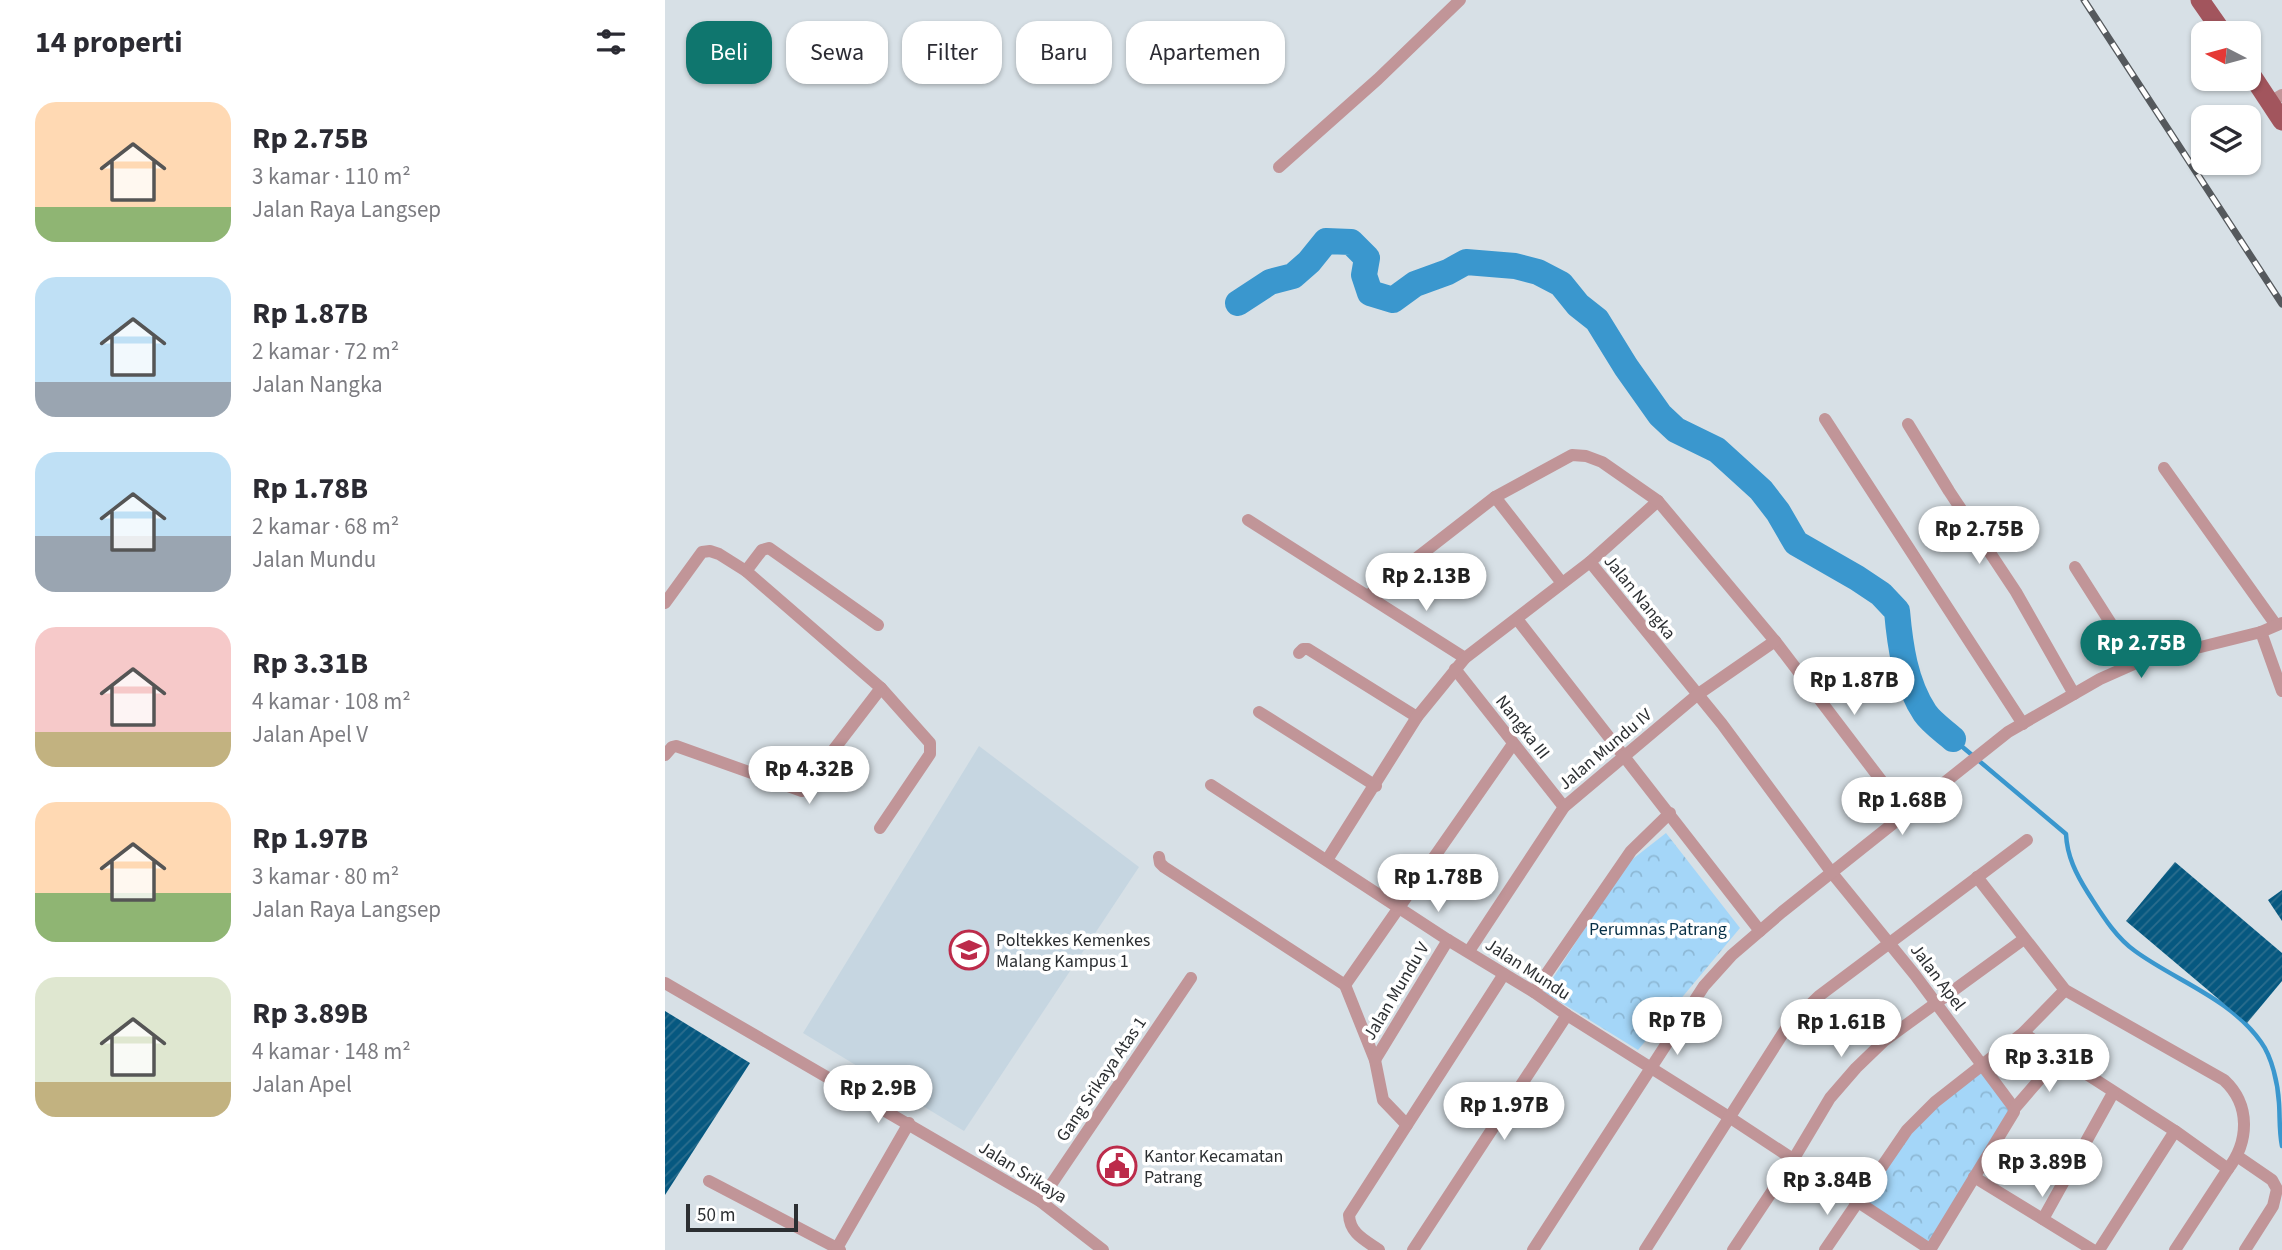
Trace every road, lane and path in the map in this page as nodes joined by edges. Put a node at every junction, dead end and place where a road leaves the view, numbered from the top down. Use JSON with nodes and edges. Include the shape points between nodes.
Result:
{"nodes":[{"id":1,"x":1460,"y":0,"type":"edge"},
{"id":2,"x":2200,"y":0,"type":"edge"},
{"id":3,"x":2215,"y":21,"type":"edge"},
{"id":4,"x":2261,"y":83,"type":"edge"},
{"id":5,"x":2276,"y":98,"type":"edge"},
{"id":6,"x":2282,"y":121,"type":"edge"},
{"id":7,"x":1279,"y":167,"type":"dead end"},
{"id":8,"x":1825,"y":419,"type":"dead end"},
{"id":9,"x":1908,"y":424,"type":"dead end"},
{"id":10,"x":2164,"y":468,"type":"dead end"},
{"id":11,"x":1495,"y":497,"type":"junction"},
{"id":12,"x":1658,"y":501,"type":"junction"},
{"id":13,"x":1248,"y":520,"type":"dead end"},
{"id":14,"x":1590,"y":562,"type":"junction"},
{"id":15,"x":2075,"y":568,"type":"dead end"},
{"id":16,"x":746,"y":571,"type":"junction"},
{"id":17,"x":1562,"y":583,"type":"junction"},
{"id":18,"x":1369,"y":595,"type":"junction"},
{"id":19,"x":665,"y":603,"type":"edge"},
{"id":20,"x":1517,"y":619,"type":"junction"},
{"id":21,"x":2279,"y":624,"type":"edge"},
{"id":22,"x":878,"y":625,"type":"dead end"},
{"id":23,"x":2261,"y":632,"type":"junction"},
{"id":24,"x":1775,"y":641,"type":"junction"},
{"id":25,"x":1299,"y":653,"type":"dead end"},
{"id":26,"x":1465,"y":658,"type":"junction"},
{"id":27,"x":2136,"y":663,"type":"junction"},
{"id":28,"x":1455,"y":669,"type":"junction"},
{"id":29,"x":881,"y":688,"type":"junction"},
{"id":30,"x":2282,"y":691,"type":"edge"},
{"id":31,"x":2074,"y":694,"type":"junction"},
{"id":32,"x":1696,"y":695,"type":"junction"},
{"id":33,"x":1259,"y":712,"type":"dead end"},
{"id":34,"x":1417,"y":717,"type":"junction"},
{"id":35,"x":2023,"y":723,"type":"junction"},
{"id":36,"x":1513,"y":744,"type":"junction"},
{"id":37,"x":665,"y":755,"type":"edge"},
{"id":38,"x":1622,"y":756,"type":"junction"},
{"id":39,"x":1212,"y":785,"type":"dead end"},
{"id":40,"x":1376,"y":786,"type":"junction"},
{"id":41,"x":1564,"y":807,"type":"junction"},
{"id":42,"x":1669,"y":813,"type":"junction"},
{"id":43,"x":1906,"y":813,"type":"junction"},
{"id":44,"x":880,"y":828,"type":"dead end"},
{"id":45,"x":2027,"y":840,"type":"dead end"},
{"id":46,"x":1159,"y":857,"type":"dead end"},
{"id":47,"x":1327,"y":859,"type":"junction"},
{"id":48,"x":1832,"y":873,"type":"junction"},
{"id":49,"x":1977,"y":877,"type":"junction"},
{"id":50,"x":1400,"y":908,"type":"junction"},
{"id":51,"x":1760,"y":931,"type":"junction"},
{"id":52,"x":2024,"y":939,"type":"junction"},
{"id":53,"x":1448,"y":940,"type":"junction"},
{"id":54,"x":1888,"y":942,"type":"junction"},
{"id":55,"x":1469,"y":951,"type":"junction"},
{"id":56,"x":1504,"y":974,"type":"junction"},
{"id":57,"x":1191,"y":978,"type":"dead end"},
{"id":58,"x":665,"y":983,"type":"edge"},
{"id":59,"x":1345,"y":985,"type":"junction"},
{"id":60,"x":2065,"y":990,"type":"junction"},
{"id":61,"x":1534,"y":992,"type":"junction"},
{"id":62,"x":1935,"y":1003,"type":"junction"},
{"id":63,"x":1567,"y":1015,"type":"junction"},
{"id":64,"x":2023,"y":1033,"type":"junction"},
{"id":65,"x":2059,"y":1057,"type":"junction"},
{"id":66,"x":1375,"y":1060,"type":"junction"},
{"id":67,"x":1982,"y":1065,"type":"junction"},
{"id":68,"x":1650,"y":1067,"type":"junction"},
{"id":69,"x":2113,"y":1093,"type":"junction"},
{"id":70,"x":2014,"y":1109,"type":"junction"},
{"id":71,"x":1729,"y":1117,"type":"junction"},
{"id":72,"x":909,"y":1123,"type":"junction"},
{"id":73,"x":1407,"y":1125,"type":"junction"},
{"id":74,"x":2175,"y":1131,"type":"junction"},
{"id":75,"x":2237,"y":1156,"type":"junction"},
{"id":76,"x":1793,"y":1160,"type":"junction"},
{"id":77,"x":2228,"y":1168,"type":"junction"},
{"id":78,"x":1975,"y":1177,"type":"junction"},
{"id":79,"x":709,"y":1181,"type":"dead end"},
{"id":80,"x":1041,"y":1200,"type":"junction"},
{"id":81,"x":1857,"y":1202,"type":"junction"},
{"id":82,"x":2043,"y":1219,"type":"junction"},
{"id":83,"x":1924,"y":1248,"type":"edge"},
{"id":84,"x":838,"y":1249,"type":"edge"},
{"id":85,"x":1103,"y":1250,"type":"edge"},
{"id":86,"x":1379,"y":1250,"type":"edge"},
{"id":87,"x":1413,"y":1250,"type":"edge"},
{"id":88,"x":1533,"y":1250,"type":"edge"},
{"id":89,"x":1645,"y":1250,"type":"edge"},
{"id":90,"x":1733,"y":1250,"type":"edge"},
{"id":91,"x":1825,"y":1250,"type":"edge"},
{"id":92,"x":2093,"y":1250,"type":"edge"},
{"id":93,"x":2099,"y":1250,"type":"edge"},
{"id":94,"x":2175,"y":1250,"type":"edge"},
{"id":95,"x":2245,"y":1250,"type":"edge"}],
"edges":[{"from":1,"to":7,"type":"street"},
{"from":2,"to":3,"type":"main road"},
{"from":4,"to":5,"type":"main road"},
{"from":5,"to":6,"type":"main road"},
{"from":8,"to":35,"type":"street"},
{"from":9,"to":31,"type":"street","via":[[2016,592]]},
{"from":10,"to":21,"type":"street"},
{"from":11,"to":12,"type":"street","via":[[1572,455],[1602,462]]},
{"from":11,"to":17,"type":"street"},
{"from":11,"to":18,"type":"street"},
{"from":12,"to":14,"type":"street"},
{"from":12,"to":24,"type":"street"},
{"from":13,"to":18,"type":"street"},
{"from":14,"to":17,"type":"street","name":"Jalan Nangka"},
{"from":14,"to":32,"type":"street","name":"Jalan Nangka"},
{"from":15,"to":27,"type":"street"},
{"from":16,"to":19,"type":"street","via":[[719,554],[702,552]]},
{"from":16,"to":22,"type":"street","via":[[762,550],[769,548]]},
{"from":16,"to":29,"type":"street"},
{"from":17,"to":20,"type":"street","name":"Jalan Nangka"},
{"from":18,"to":26,"type":"street"},
{"from":20,"to":26,"type":"street","name":"Jalan Nangka"},
{"from":20,"to":38,"type":"street"},
{"from":21,"to":23,"type":"street"},
{"from":23,"to":27,"type":"street"},
{"from":23,"to":30,"type":"street"},
{"from":24,"to":32,"type":"street","name":"Jalan Mundu IV"},
{"from":24,"to":43,"type":"street"},
{"from":25,"to":34,"type":"street","via":[[1308,649]]},
{"from":26,"to":28,"type":"street","name":"Jalan Nangka"},
{"from":27,"to":31,"type":"street"},
{"from":28,"to":34,"type":"street","name":"Jalan Nangka"},
{"from":28,"to":36,"type":"street","name":"Nangka III"},
{"from":29,"to":37,"type":"street","via":[[802,791],[676,746]]},
{"from":29,"to":44,"type":"street","via":[[931,748]]},
{"from":31,"to":35,"type":"street"},
{"from":32,"to":38,"type":"street","name":"Jalan Mundu IV"},
{"from":32,"to":48,"type":"street","name":"Jalan Nangka"},
{"from":33,"to":40,"type":"street"},
{"from":34,"to":40,"type":"street","name":"Jalan Nangka"},
{"from":35,"to":43,"type":"street"},
{"from":36,"to":41,"type":"street","name":"Nangka III"},
{"from":36,"to":50,"type":"street"},
{"from":38,"to":41,"type":"street","name":"Jalan Mundu IV"},
{"from":38,"to":42,"type":"street"},
{"from":39,"to":47,"type":"street","name":"Jalan Mundu"},
{"from":40,"to":47,"type":"street","name":"Jalan Nangka"},
{"from":41,"to":55,"type":"street","name":"Jalan Mundu IV"},
{"from":42,"to":51,"type":"street"},
{"from":42,"to":61,"type":"street","via":[[1631,851]]},
{"from":43,"to":48,"type":"street"},
{"from":45,"to":49,"type":"street"},
{"from":46,"to":59,"type":"street","via":[[1164,867]]},
{"from":47,"to":50,"type":"street","name":"Jalan Mundu"},
{"from":48,"to":51,"type":"street"},
{"from":48,"to":54,"type":"street","name":"Jalan Apel"},
{"from":49,"to":52,"type":"street"},
{"from":49,"to":54,"type":"street"},
{"from":50,"to":53,"type":"street","name":"Jalan Mundu"},
{"from":50,"to":59,"type":"street"},
{"from":51,"to":68,"type":"street","via":[[1704,986]]},
{"from":52,"to":60,"type":"street"},
{"from":52,"to":62,"type":"street"},
{"from":53,"to":55,"type":"street","name":"Jalan Mundu"},
{"from":53,"to":66,"type":"street","name":"Jalan Mundu V"},
{"from":54,"to":62,"type":"street","name":"Jalan Apel"},
{"from":54,"to":71,"type":"street","via":[[1787,1027]]},
{"from":55,"to":56,"type":"street","name":"Jalan Mundu"},
{"from":56,"to":61,"type":"street","name":"Jalan Mundu"},
{"from":56,"to":73,"type":"street"},
{"from":57,"to":80,"type":"street","name":"Gang Srikaya Atas 1"},
{"from":58,"to":72,"type":"street","name":"Jalan Srikaya"},
{"from":59,"to":66,"type":"street"},
{"from":60,"to":64,"type":"street"},
{"from":60,"to":75,"type":"street","via":[[2232,1087],[2241,1107],[2243,1129]]},
{"from":61,"to":63,"type":"street","name":"Jalan Mundu"},
{"from":62,"to":67,"type":"street","name":"Jalan Apel"},
{"from":62,"to":76,"type":"street","via":[[1856,1068],[1830,1098]]},
{"from":63,"to":68,"type":"street","name":"Jalan Mundu"},
{"from":63,"to":87,"type":"street"},
{"from":64,"to":65,"type":"street"},
{"from":64,"to":67,"type":"street"},
{"from":65,"to":69,"type":"street"},
{"from":65,"to":70,"type":"street"},
{"from":66,"to":73,"type":"street","via":[[1385,1103]]},
{"from":67,"to":70,"type":"street","name":"Jalan Apel"},
{"from":67,"to":81,"type":"street","via":[[1907,1130]]},
{"from":68,"to":71,"type":"street","name":"Jalan Mundu"},
{"from":68,"to":88,"type":"street"},
{"from":69,"to":74,"type":"street"},
{"from":69,"to":82,"type":"street"},
{"from":70,"to":78,"type":"street"},
{"from":71,"to":76,"type":"street","name":"Jalan Mundu"},
{"from":71,"to":89,"type":"street"},
{"from":72,"to":80,"type":"street","name":"Jalan Srikaya"},
{"from":72,"to":84,"type":"street"},
{"from":73,"to":86,"type":"street","via":[[1349,1215],[1354,1232]]},
{"from":74,"to":77,"type":"street"},
{"from":74,"to":93,"type":"street"},
{"from":75,"to":77,"type":"street"},
{"from":75,"to":95,"type":"street","via":[[2272,1180],[2277,1189],[2273,1206]]},
{"from":76,"to":81,"type":"street","name":"Jalan Mundu"},
{"from":76,"to":90,"type":"street"},
{"from":77,"to":94,"type":"street"},
{"from":78,"to":82,"type":"street"},
{"from":78,"to":83,"type":"street"},
{"from":79,"to":84,"type":"street"},
{"from":80,"to":85,"type":"street","name":"Jalan Srikaya"},
{"from":81,"to":83,"type":"street","name":"Jalan Mundu"},
{"from":81,"to":91,"type":"street"},
{"from":82,"to":92,"type":"street"}]}
